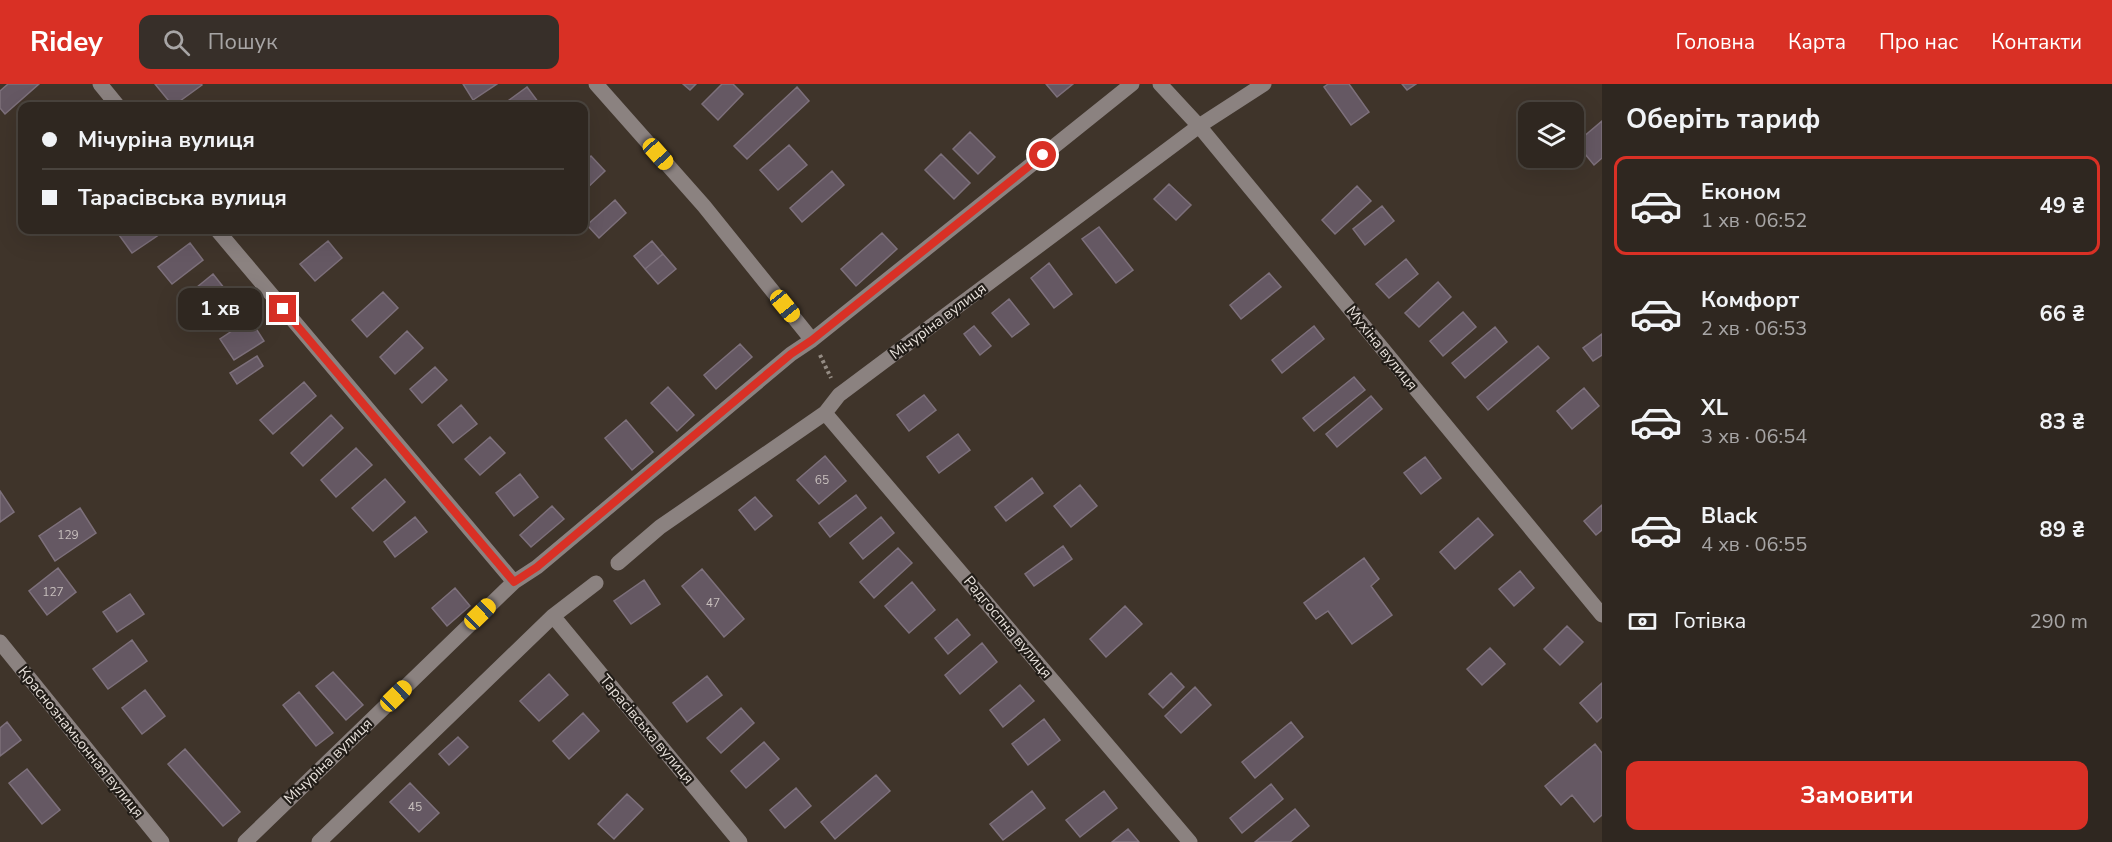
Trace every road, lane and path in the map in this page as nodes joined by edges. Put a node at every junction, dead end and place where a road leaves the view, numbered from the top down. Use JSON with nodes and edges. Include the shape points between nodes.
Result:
{"nodes":[{"id":1,"x":100,"y":84,"type":"edge"},
{"id":2,"x":596,"y":84,"type":"edge"},
{"id":3,"x":1132,"y":84,"type":"edge"},
{"id":4,"x":1160,"y":84,"type":"edge"},
{"id":5,"x":1264,"y":84,"type":"edge"},
{"id":6,"x":115,"y":102,"type":"edge"},
{"id":7,"x":1199,"y":126,"type":"junction"},
{"id":8,"x":220,"y":234,"type":"edge"},
{"id":9,"x":812,"y":340,"type":"junction"},
{"id":10,"x":839,"y":395,"type":"junction"},
{"id":11,"x":825,"y":413,"type":"junction"},
{"id":12,"x":618,"y":563,"type":"dead end"},
{"id":13,"x":514,"y":582,"type":"junction"},
{"id":14,"x":596,"y":583,"type":"dead end"},
{"id":15,"x":1602,"y":615,"type":"edge"},
{"id":16,"x":553,"y":616,"type":"junction"},
{"id":17,"x":0,"y":642,"type":"edge"},
{"id":18,"x":162,"y":842,"type":"edge"},
{"id":19,"x":244,"y":842,"type":"edge"},
{"id":20,"x":319,"y":842,"type":"edge"},
{"id":21,"x":740,"y":842,"type":"edge"},
{"id":22,"x":1191,"y":842,"type":"edge"}],
"edges":[{"from":1,"to":6,"type":"street"},
{"from":2,"to":9,"type":"street","via":[[704,206]]},
{"from":3,"to":9,"type":"street","name":"Мічуріна вулиця"},
{"from":4,"to":7,"type":"street","name":"Мухіна вулиця"},
{"from":5,"to":7,"type":"street","name":"Мічуріна вулиця"},
{"from":7,"to":10,"type":"street","name":"Мічуріна вулиця"},
{"from":7,"to":15,"type":"street","name":"Мухіна вулиця"},
{"from":8,"to":13,"type":"street"},
{"from":9,"to":10,"type":"path"},
{"from":9,"to":13,"type":"street","name":"Мічуріна вулиця"},
{"from":10,"to":11,"type":"street","name":"Мічуріна вулиця"},
{"from":11,"to":12,"type":"street","name":"Мічуріна вулиця","via":[[660,527]]},
{"from":11,"to":22,"type":"street","name":"Радгоспна вулиця"},
{"from":13,"to":19,"type":"street","name":"Мічуріна вулиця"},
{"from":14,"to":16,"type":"street"},
{"from":16,"to":20,"type":"street"},
{"from":16,"to":21,"type":"street","name":"Тарасівська вулиця"},
{"from":17,"to":18,"type":"street","name":"Краснознамьонная вулиця"}]}
